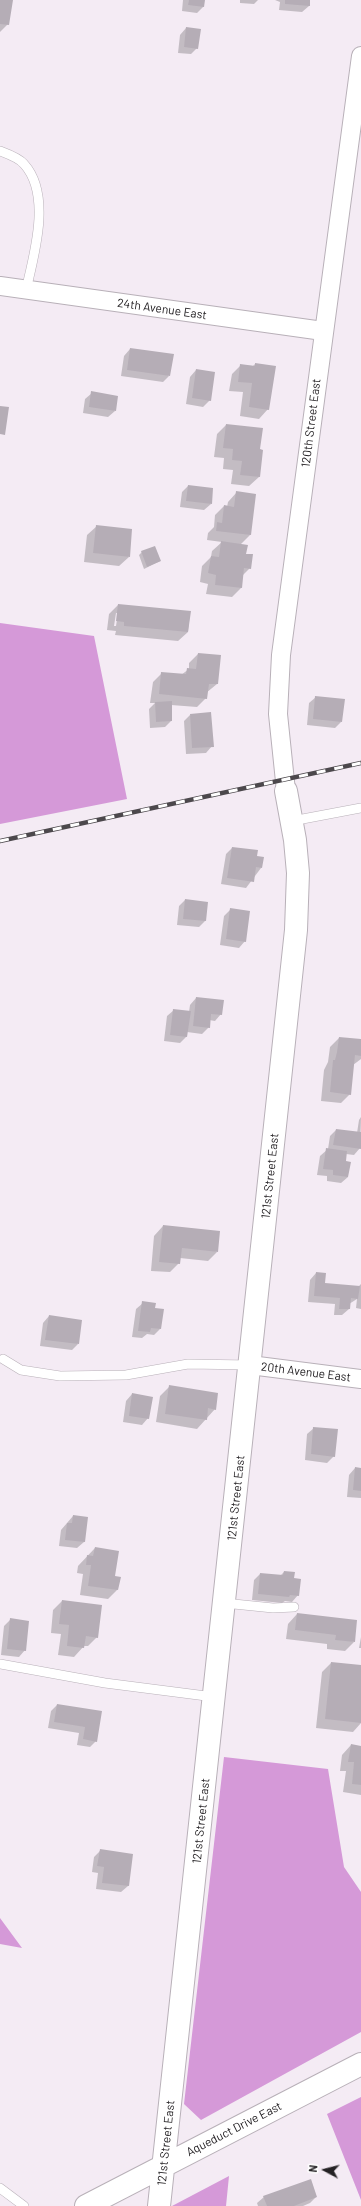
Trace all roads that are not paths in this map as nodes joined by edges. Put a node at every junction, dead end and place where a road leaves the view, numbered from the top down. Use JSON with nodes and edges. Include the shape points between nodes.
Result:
{"nodes":[{"id":1,"x":361,"y":56,"type":"edge"},
{"id":2,"x":0,"y":151,"type":"edge"},
{"id":3,"x":0,"y":286,"type":"edge"},
{"id":4,"x":26,"y":290,"type":"junction"},
{"id":5,"x":323,"y":331,"type":"junction"},
{"id":6,"x":286,"y":791,"type":"joint"},
{"id":7,"x":361,"y":808,"type":"edge"},
{"id":8,"x":292,"y":821,"type":"junction"},
{"id":9,"x":3,"y":1359,"type":"dead end"},
{"id":10,"x":250,"y":1365,"type":"junction"},
{"id":11,"x":361,"y":1379,"type":"edge"},
{"id":12,"x":224,"y":1603,"type":"junction"},
{"id":13,"x":294,"y":1607,"type":"dead end"},
{"id":14,"x":0,"y":1664,"type":"edge"},
{"id":15,"x":214,"y":1696,"type":"junction"},
{"id":16,"x":361,"y":2064,"type":"edge"},
{"id":17,"x":163,"y":2166,"type":"junction"},
{"id":18,"x":0,"y":2188,"type":"edge"},
{"id":19,"x":24,"y":2206,"type":"edge"},
{"id":20,"x":86,"y":2206,"type":"edge"},
{"id":21,"x":159,"y":2206,"type":"edge"}],
"edges":[{"from":1,"to":5,"type":"street","name":"120th Street East"},
{"from":2,"to":4,"type":"lane","via":[[24,164],[38,195],[40,214],[36,248]]},
{"from":3,"to":4,"type":"street","name":"24th Avenue East"},
{"from":4,"to":5,"type":"street","name":"24th Avenue East"},
{"from":5,"to":6,"type":"street","name":"120th Street East","via":[[282,655],[278,714]]},
{"from":6,"to":8,"type":"street","name":"121st Street East"},
{"from":7,"to":8,"type":"lane"},
{"from":8,"to":10,"type":"street","name":"121st Street East","via":[[298,873],[296,930]]},
{"from":9,"to":10,"type":"lane","via":[[20,1370],[60,1376],[126,1375],[188,1364]]},
{"from":10,"to":11,"type":"street","name":"20th Avenue East"},
{"from":10,"to":12,"type":"street","name":"121st Street East"},
{"from":12,"to":13,"type":"lane","via":[[273,1608]]},
{"from":12,"to":15,"type":"street","name":"121st Street East"},
{"from":14,"to":15,"type":"lane","via":[[105,1683]]},
{"from":15,"to":17,"type":"street","name":"121st Street East"},
{"from":16,"to":17,"type":"street","name":"Aqueduct Drive East"},
{"from":17,"to":20,"type":"street","name":"Aqueduct Drive East"},
{"from":17,"to":21,"type":"street","name":"121st Street East"},
{"from":18,"to":19,"type":"lane"}]}
